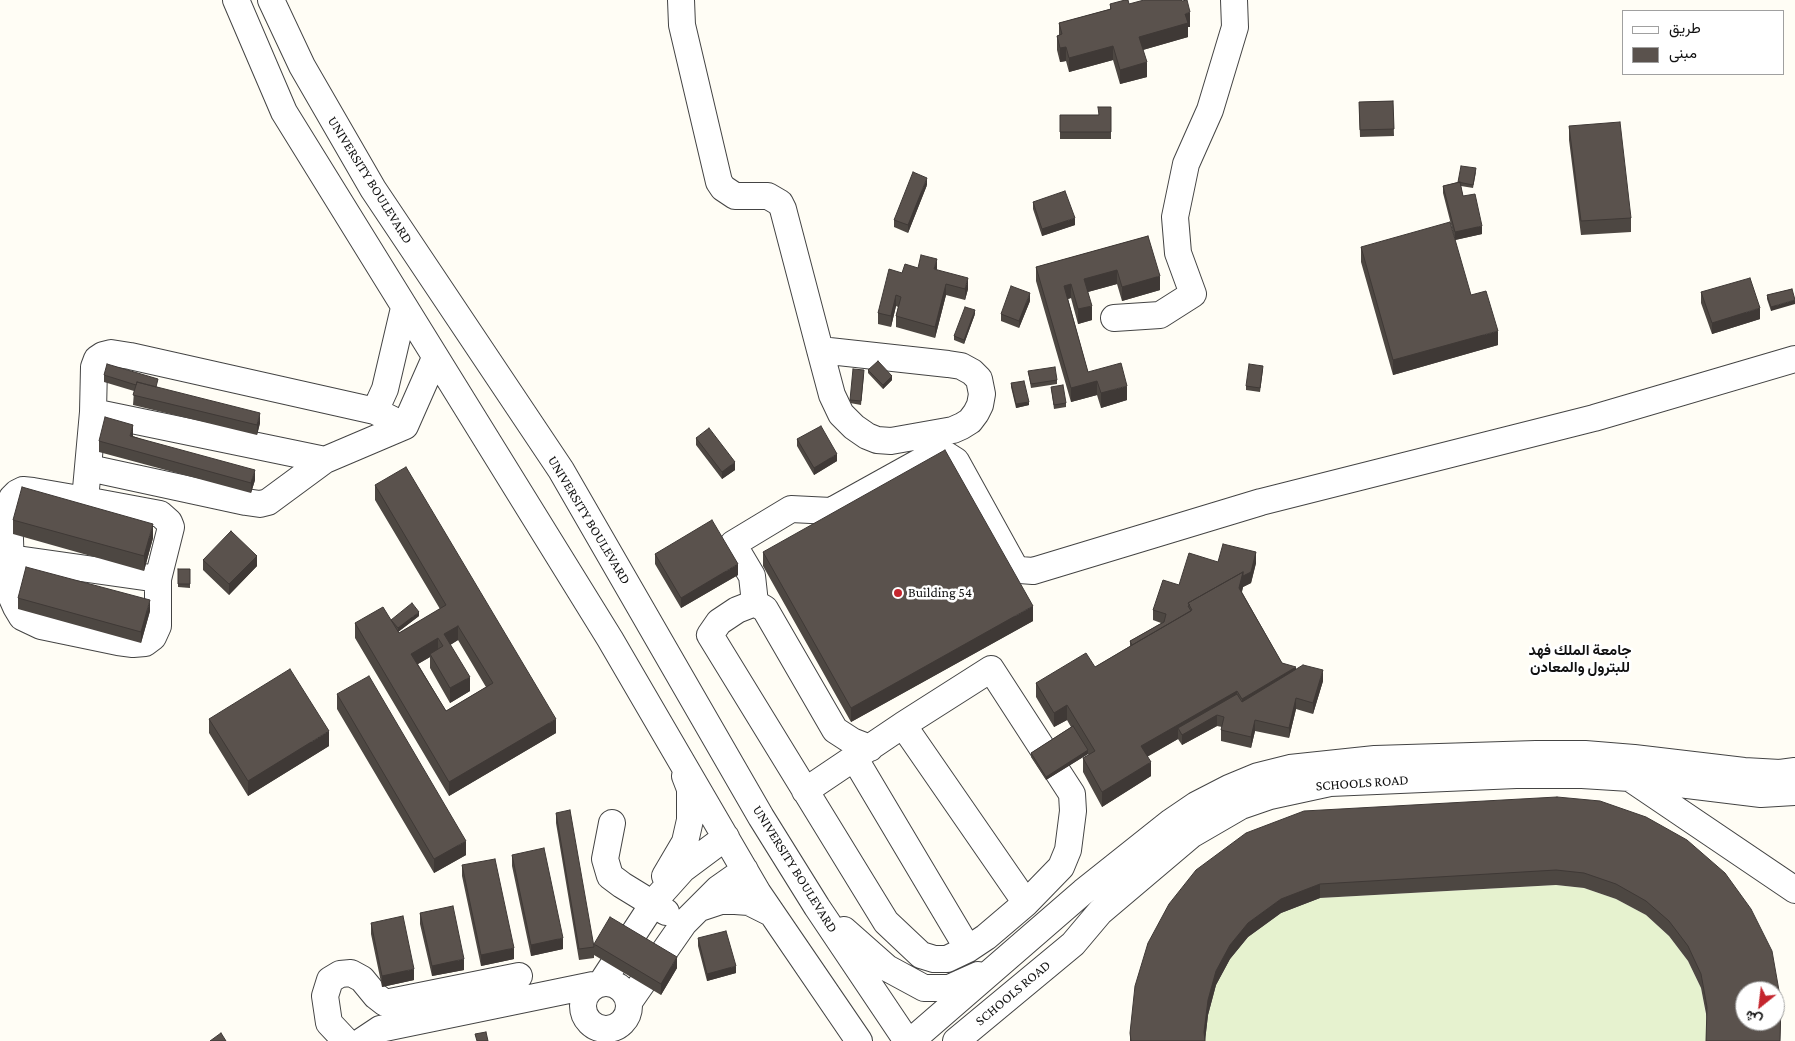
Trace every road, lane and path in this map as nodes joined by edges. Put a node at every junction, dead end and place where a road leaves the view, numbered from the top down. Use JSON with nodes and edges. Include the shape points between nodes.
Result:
{"nodes":[{"id":1,"x":236,"y":0,"type":"edge"},
{"id":2,"x":271,"y":0,"type":"edge"},
{"id":3,"x":290,"y":0,"type":"edge"},
{"id":4,"x":681,"y":0,"type":"edge"},
{"id":5,"x":1234,"y":0,"type":"edge"},
{"id":6,"x":404,"y":308,"type":"junction"},
{"id":7,"x":1114,"y":318,"type":"dead end"},
{"id":8,"x":820,"y":350,"type":"junction"},
{"id":9,"x":1795,"y":359,"type":"edge"},
{"id":10,"x":392,"y":364,"type":"junction"},
{"id":11,"x":429,"y":369,"type":"junction"},
{"id":12,"x":375,"y":411,"type":"junction"},
{"id":13,"x":93,"y":412,"type":"junction"},
{"id":14,"x":405,"y":426,"type":"junction"},
{"id":15,"x":326,"y":460,"type":"junction"},
{"id":16,"x":89,"y":468,"type":"junction"},
{"id":17,"x":561,"y":470,"type":"junction"},
{"id":18,"x":85,"y":500,"type":"junction"},
{"id":19,"x":10,"y":558,"type":"junction"},
{"id":20,"x":158,"y":579,"type":"junction"},
{"id":21,"x":755,"y":603,"type":"junction"},
{"id":22,"x":904,"y":726,"type":"junction"},
{"id":23,"x":676,"y":752,"type":"junction"},
{"id":24,"x":862,"y":754,"type":"junction"},
{"id":25,"x":1795,"y":771,"type":"edge"},
{"id":26,"x":1630,"y":778,"type":"junction"},
{"id":27,"x":805,"y":791,"type":"junction"},
{"id":28,"x":1795,"y":792,"type":"edge"},
{"id":29,"x":612,"y":823,"type":"dead end"},
{"id":30,"x":726,"y":837,"type":"junction"},
{"id":31,"x":1061,"y":867,"type":"junction"},
{"id":32,"x":745,"y":870,"type":"junction"},
{"id":33,"x":1795,"y":890,"type":"edge"},
{"id":34,"x":1082,"y":892,"type":"junction"},
{"id":35,"x":655,"y":901,"type":"junction"},
{"id":36,"x":1026,"y":903,"type":"junction"},
{"id":37,"x":817,"y":907,"type":"junction"},
{"id":38,"x":1100,"y":912,"type":"junction"},
{"id":39,"x":771,"y":913,"type":"junction"},
{"id":40,"x":692,"y":915,"type":"junction"},
{"id":41,"x":968,"y":950,"type":"junction"},
{"id":42,"x":999,"y":965,"type":"junction"},
{"id":43,"x":518,"y":976,"type":"dead end"},
{"id":44,"x":598,"y":984,"type":"junction"},
{"id":45,"x":629,"y":1002,"type":"junction"},
{"id":46,"x":587,"y":1030,"type":"edge"},
{"id":47,"x":607,"y":1035,"type":"edge"},
{"id":48,"x":357,"y":1036,"type":"edge"},
{"id":49,"x":859,"y":1041,"type":"edge"},
{"id":50,"x":907,"y":1041,"type":"edge"},
{"id":51,"x":911,"y":1041,"type":"edge"},
{"id":52,"x":956,"y":1041,"type":"edge"}],
"edges":[{"from":1,"to":6,"type":"street","via":[[284,112]]},
{"from":2,"to":17,"type":"street","name":"UNIVERSITY BOULEVARD","via":[[302,66],[373,189]]},
{"from":3,"to":17,"type":"street","via":[[352,118],[466,301]]},
{"from":4,"to":8,"type":"street","via":[[682,25],[719,182],[735,196],[768,196],[784,209]]},
{"from":5,"to":7,"type":"street","via":[[1235,27],[1210,110],[1186,164],[1175,217],[1178,253],[1193,294],[1160,315]]},
{"from":6,"to":10,"type":"street"},
{"from":6,"to":11,"type":"street"},
{"from":8,"to":8,"type":"street","via":[[832,395],[842,414],[854,427],[877,440],[891,441],[953,430],[970,421],[980,405],[979,379],[961,366]]},
{"from":9,"to":21,"type":"street","via":[[1594,418],[1261,502],[1033,571],[1014,566],[956,462],[945,454],[937,453],[830,511],[791,509],[733,544],[752,576]]},
{"from":10,"to":11,"type":"street"},
{"from":10,"to":12,"type":"street"},
{"from":11,"to":14,"type":"street"},
{"from":11,"to":23,"type":"street","via":[[610,639]]},
{"from":12,"to":13,"type":"street","via":[[111,353],[97,359],[94,367]]},
{"from":12,"to":14,"type":"street"},
{"from":13,"to":15,"type":"street"},
{"from":13,"to":16,"type":"street"},
{"from":14,"to":15,"type":"street"},
{"from":15,"to":16,"type":"street","via":[[268,502],[260,504]]},
{"from":16,"to":18,"type":"street"},
{"from":17,"to":37,"type":"street","name":"UNIVERSITY BOULEVARD","via":[[761,817]]},
{"from":18,"to":19,"type":"street","via":[[33,490],[17,493],[9,510]]},
{"from":18,"to":20,"type":"street","via":[[160,514],[166,518],[171,527]]},
{"from":19,"to":20,"type":"street"},
{"from":19,"to":20,"type":"street","via":[[12,598],[22,617],[41,626],[133,644],[145,643],[153,637],[158,626]]},
{"from":21,"to":24,"type":"street","via":[[766,609],[835,730]]},
{"from":21,"to":27,"type":"street","via":[[718,622],[710,635]]},
{"from":22,"to":24,"type":"street"},
{"from":22,"to":31,"type":"street","via":[[992,669],[1072,794],[1068,850]]},
{"from":22,"to":36,"type":"street"},
{"from":23,"to":30,"type":"street"},
{"from":23,"to":35,"type":"street","via":[[690,789],[690,820],[685,842]]},
{"from":24,"to":27,"type":"street"},
{"from":24,"to":41,"type":"street"},
{"from":25,"to":34,"type":"street","via":[[1744,771],[1585,754],[1375,759],[1290,768],[1258,776],[1196,804]]},
{"from":26,"to":28,"type":"street","name":"SCHOOLS ROAD","via":[[1761,794]]},
{"from":26,"to":33,"type":"street"},
{"from":26,"to":38,"type":"street","name":"SCHOOLS ROAD","via":[[1516,775],[1330,783],[1270,796],[1242,806],[1199,830]]},
{"from":27,"to":41,"type":"street","via":[[886,922],[922,955],[934,960],[948,959]]},
{"from":29,"to":35,"type":"street","via":[[605,859],[610,876]]},
{"from":30,"to":32,"type":"street"},
{"from":30,"to":35,"type":"street","via":[[683,869]]},
{"from":31,"to":34,"type":"street"},
{"from":31,"to":36,"type":"street"},
{"from":32,"to":39,"type":"street"},
{"from":32,"to":40,"type":"street","via":[[718,889]]},
{"from":34,"to":38,"type":"street"},
{"from":34,"to":42,"type":"street"},
{"from":35,"to":40,"type":"street"},
{"from":35,"to":44,"type":"street"},
{"from":36,"to":41,"type":"street"},
{"from":37,"to":42,"type":"street","via":[[887,968],[924,988],[950,988]]},
{"from":37,"to":50,"type":"street","name":"UNIVERSITY BOULEVARD"},
{"from":38,"to":52,"type":"street","name":"SCHOOLS ROAD","via":[[1073,944]]},
{"from":39,"to":40,"type":"street","via":[[749,902],[721,901]]},
{"from":39,"to":49,"type":"street"},
{"from":40,"to":45,"type":"street"},
{"from":42,"to":51,"type":"street"},
{"from":43,"to":48,"type":"street","via":[[385,1003],[362,980],[351,973],[340,974],[330,980],[325,996],[329,1023]]},
{"from":44,"to":45,"type":"street","via":[[611,982],[620,986]]},
{"from":44,"to":46,"type":"street","via":[[586,992],[582,1000]]},
{"from":44,"to":48,"type":"street"},
{"from":45,"to":47,"type":"street","via":[[625,1020]]},
{"from":46,"to":47,"type":"street","via":[[592,1025]]}]}
